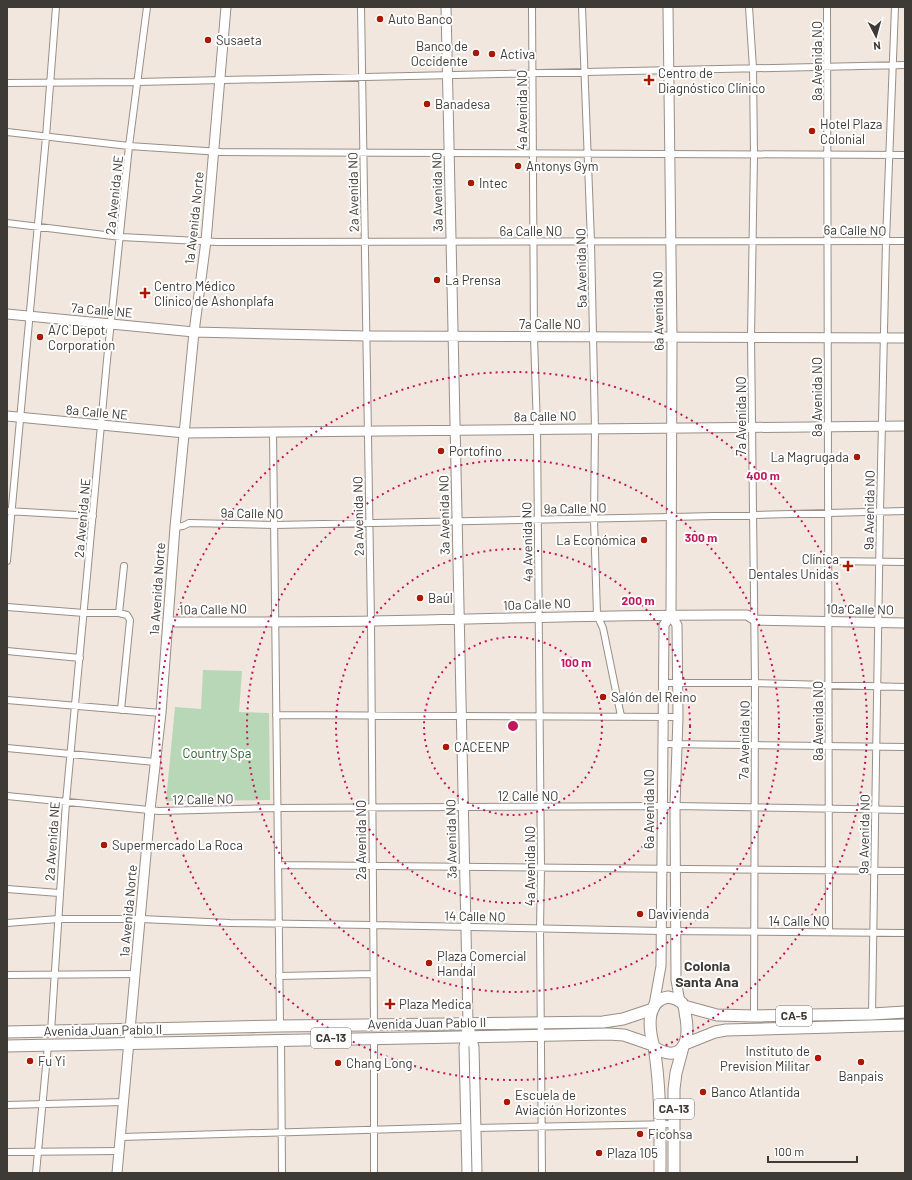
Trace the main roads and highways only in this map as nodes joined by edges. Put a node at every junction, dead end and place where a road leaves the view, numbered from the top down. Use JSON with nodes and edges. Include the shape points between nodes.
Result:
{"nodes":[{"id":1,"x":682,"y":1004,"type":"junction"},
{"id":2,"x":653,"y":1007,"type":"junction"},
{"id":3,"x":905,"y":1012,"type":"edge"},
{"id":4,"x":872,"y":1014,"type":"junction"},
{"id":5,"x":905,"y":1025,"type":"edge"},
{"id":6,"x":817,"y":1028,"type":"junction"},
{"id":7,"x":7,"y":1032,"type":"edge"},
{"id":8,"x":684,"y":1045,"type":"junction"},
{"id":9,"x":7,"y":1046,"type":"edge"},
{"id":10,"x":654,"y":1046,"type":"junction"},
{"id":11,"x":660,"y":1173,"type":"edge"},
{"id":12,"x":674,"y":1173,"type":"edge"}],
"edges":[{"from":1,"to":2,"type":"highway","number":"CA-5","via":[[668,997],[661,998]]},
{"from":1,"to":4,"type":"highway","number":"CA-5","via":[[717,1015]]},
{"from":1,"to":8,"type":"highway","via":[[688,1032]]},
{"from":2,"to":7,"type":"highway","name":"Avenida Juan Pablo II","number":"CA-13","via":[[622,1019],[603,1022]]},
{"from":2,"to":10,"type":"highway","via":[[650,1024]]},
{"from":3,"to":4,"type":"highway","number":"CA-5"},
{"from":4,"to":6,"type":"highway","via":[[868,1020],[836,1021]]},
{"from":5,"to":6,"type":"highway","number":"CA-5"},
{"from":6,"to":8,"type":"highway","number":"CA-5","via":[[726,1030]]},
{"from":8,"to":10,"type":"highway","number":"CA-5","via":[[671,1054],[663,1053]]},
{"from":8,"to":12,"type":"highway","number":"CA-13","via":[[675,1084]]},
{"from":9,"to":10,"type":"highway","name":"Avenida Juan Pablo II","number":"CA-13","via":[[608,1034],[624,1035]]},
{"from":10,"to":11,"type":"highway","number":"CA-13","via":[[660,1107]]}]}
